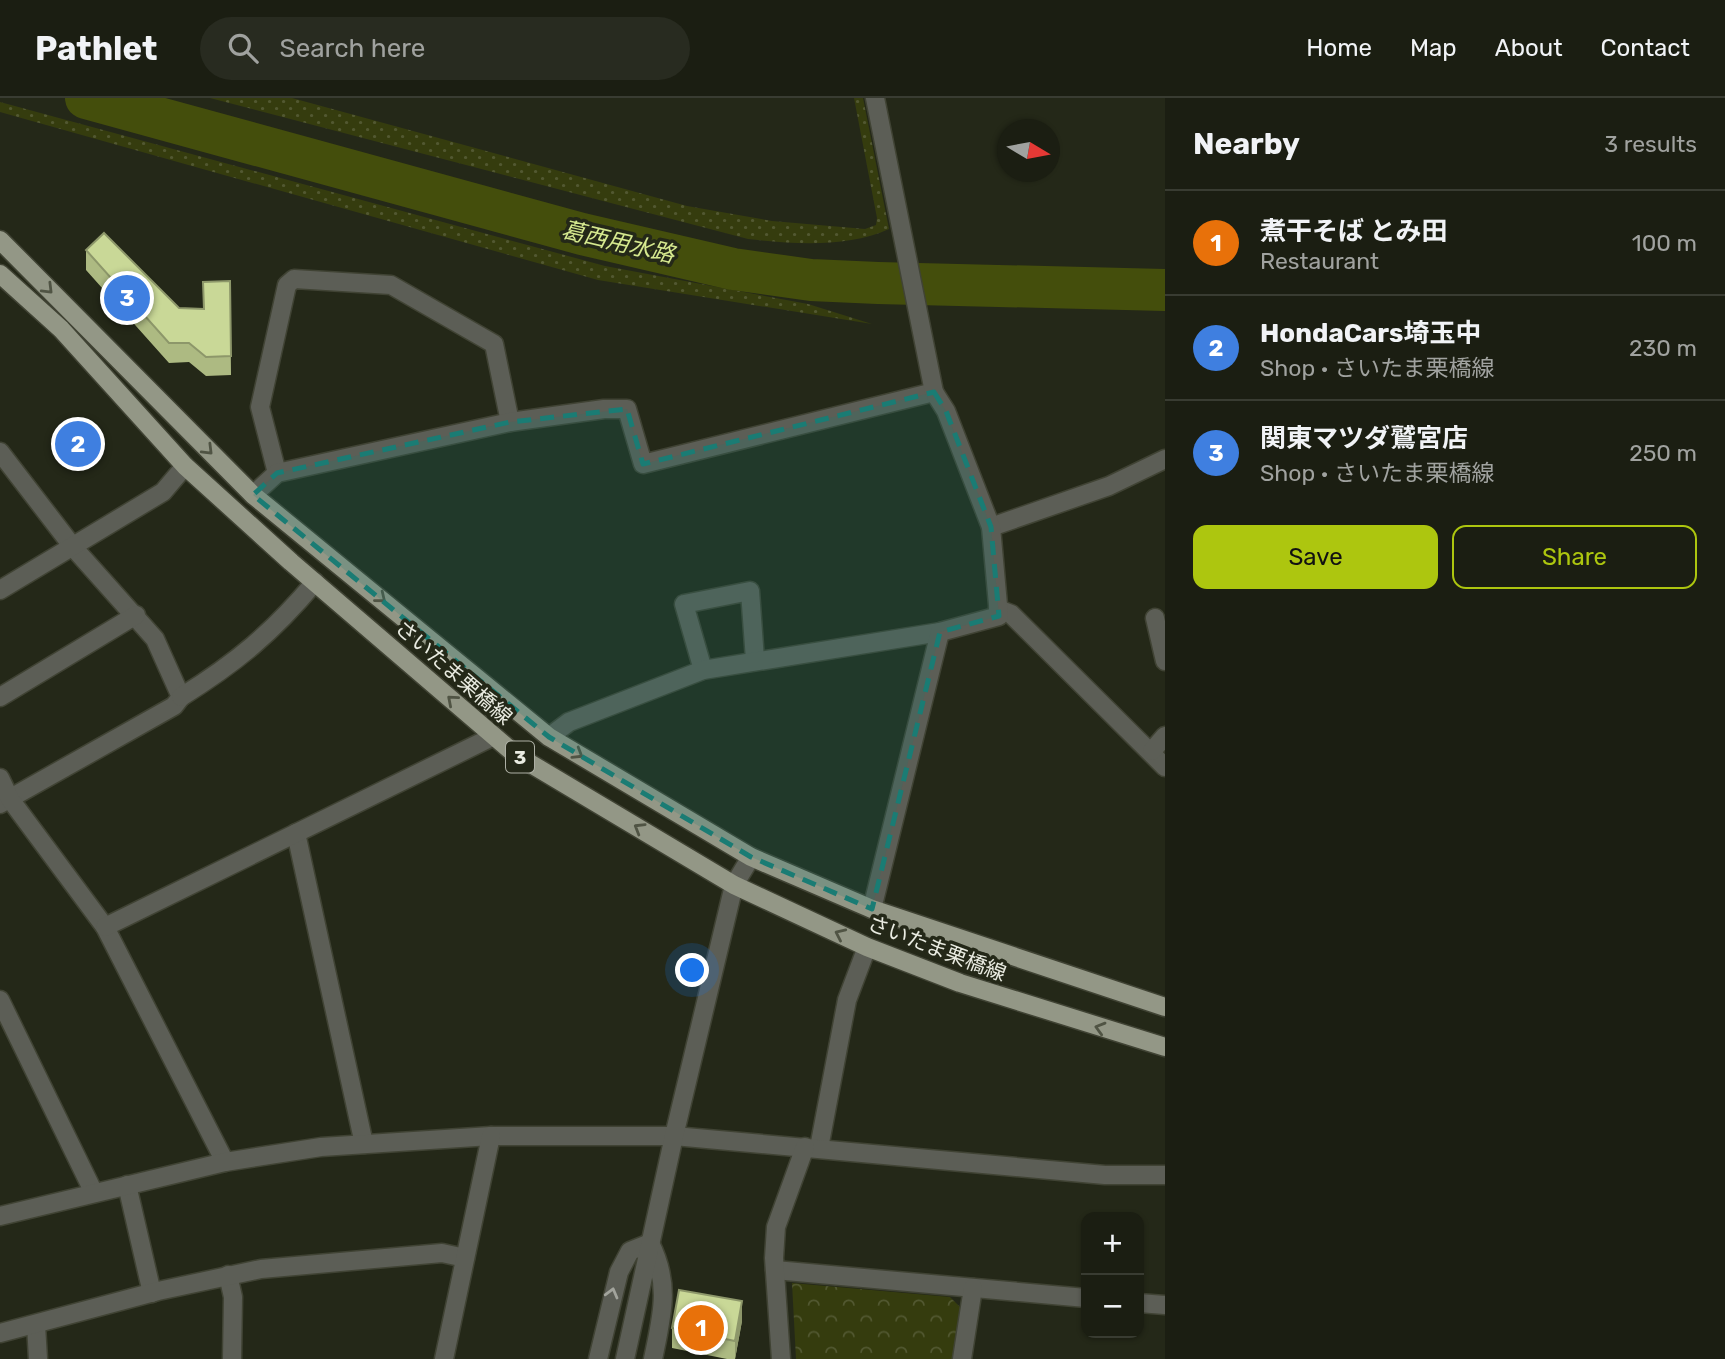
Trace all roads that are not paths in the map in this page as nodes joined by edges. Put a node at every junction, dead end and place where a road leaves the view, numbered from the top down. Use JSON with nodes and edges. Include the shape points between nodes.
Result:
{"nodes":[{"id":1,"x":875,"y":98,"type":"edge"},
{"id":2,"x":0,"y":240,"type":"edge"},
{"id":3,"x":0,"y":274,"type":"edge"},
{"id":4,"x":934,"y":392,"type":"junction"},
{"id":5,"x":510,"y":422,"type":"junction"},
{"id":6,"x":0,"y":452,"type":"edge"},
{"id":7,"x":1165,"y":459,"type":"edge"},
{"id":8,"x":186,"y":466,"type":"junction"},
{"id":9,"x":278,"y":473,"type":"junction"},
{"id":10,"x":253,"y":495,"type":"junction"},
{"id":11,"x":990,"y":527,"type":"junction"},
{"id":12,"x":73,"y":547,"type":"junction"},
{"id":13,"x":315,"y":582,"type":"junction"},
{"id":14,"x":0,"y":590,"type":"edge"},
{"id":15,"x":998,"y":609,"type":"junction"},
{"id":16,"x":136,"y":615,"type":"junction"},
{"id":17,"x":1155,"y":618,"type":"dead end"},
{"id":18,"x":940,"y":632,"type":"junction"},
{"id":19,"x":755,"y":660,"type":"junction"},
{"id":20,"x":1165,"y":661,"type":"edge"},
{"id":21,"x":703,"y":670,"type":"junction"},
{"id":22,"x":0,"y":697,"type":"edge"},
{"id":23,"x":181,"y":697,"type":"junction"},
{"id":24,"x":494,"y":736,"type":"junction"},
{"id":25,"x":1165,"y":736,"type":"edge"},
{"id":26,"x":550,"y":737,"type":"junction"},
{"id":27,"x":1152,"y":751,"type":"junction"},
{"id":28,"x":1165,"y":767,"type":"edge"},
{"id":29,"x":0,"y":778,"type":"edge"},
{"id":30,"x":5,"y":801,"type":"edge"},
{"id":31,"x":296,"y":833,"type":"junction"},
{"id":32,"x":751,"y":857,"type":"junction"},
{"id":33,"x":734,"y":885,"type":"junction"},
{"id":34,"x":872,"y":909,"type":"junction"},
{"id":35,"x":105,"y":927,"type":"junction"},
{"id":36,"x":867,"y":947,"type":"junction"},
{"id":37,"x":1165,"y":1007,"type":"edge"},
{"id":38,"x":2,"y":1009,"type":"edge"},
{"id":39,"x":1165,"y":1048,"type":"edge"},
{"id":40,"x":491,"y":1136,"type":"junction"},
{"id":41,"x":674,"y":1136,"type":"junction"},
{"id":42,"x":364,"y":1144,"type":"junction"},
{"id":43,"x":812,"y":1147,"type":"junction"},
{"id":44,"x":225,"y":1162,"type":"junction"},
{"id":45,"x":1165,"y":1175,"type":"edge"},
{"id":46,"x":127,"y":1185,"type":"junction"},
{"id":47,"x":94,"y":1193,"type":"junction"},
{"id":48,"x":0,"y":1216,"type":"edge"},
{"id":49,"x":650,"y":1243,"type":"junction"},
{"id":50,"x":465,"y":1258,"type":"junction"},
{"id":51,"x":775,"y":1270,"type":"junction"},
{"id":52,"x":228,"y":1275,"type":"junction"},
{"id":53,"x":973,"y":1288,"type":"junction"},
{"id":54,"x":152,"y":1293,"type":"junction"},
{"id":55,"x":1081,"y":1298,"type":"edge"},
{"id":56,"x":1144,"y":1303,"type":"edge"},
{"id":57,"x":1165,"y":1305,"type":"edge"},
{"id":58,"x":36,"y":1325,"type":"junction"},
{"id":59,"x":0,"y":1333,"type":"edge"},
{"id":60,"x":38,"y":1359,"type":"edge"},
{"id":61,"x":232,"y":1359,"type":"edge"},
{"id":62,"x":444,"y":1359,"type":"edge"},
{"id":63,"x":598,"y":1359,"type":"edge"},
{"id":64,"x":625,"y":1359,"type":"edge"},
{"id":65,"x":653,"y":1359,"type":"edge"},
{"id":66,"x":781,"y":1359,"type":"edge"},
{"id":67,"x":962,"y":1359,"type":"edge"}],
"edges":[{"from":1,"to":4,"type":"street"},
{"from":2,"to":10,"type":"main road","name":"さいたま栗橋線","number":"3","one_way":true},
{"from":3,"to":8,"type":"main road","name":"さいたま栗橋線","number":"3","via":[[61,329]]},
{"from":4,"to":5,"type":"street","via":[[643,464],[627,409]]},
{"from":4,"to":11,"type":"street","via":[[946,411]]},
{"from":5,"to":9,"type":"street"},
{"from":5,"to":9,"type":"street","via":[[494,344],[391,285],[294,279],[287,285],[260,407]]},
{"from":6,"to":12,"type":"street"},
{"from":7,"to":11,"type":"street","via":[[1109,486]]},
{"from":8,"to":12,"type":"street","via":[[163,492]]},
{"from":8,"to":13,"type":"main road","name":"さいたま栗橋線","number":"3"},
{"from":9,"to":10,"type":"street"},
{"from":10,"to":26,"type":"main road","name":"さいたま栗橋線","number":"3","one_way":true},
{"from":11,"to":15,"type":"street"},
{"from":12,"to":14,"type":"street"},
{"from":12,"to":16,"type":"street"},
{"from":13,"to":23,"type":"street","via":[[278,626],[234,664]]},
{"from":24,"to":13,"type":"main road","name":"さいたま栗橋線","number":"3","one_way":true},
{"from":15,"to":18,"type":"street","via":[[999,616]]},
{"from":15,"to":27,"type":"street","via":[[1011,614]]},
{"from":16,"to":22,"type":"street"},
{"from":16,"to":23,"type":"street","via":[[155,639]]},
{"from":17,"to":20,"type":"street"},
{"from":18,"to":19,"type":"street"},
{"from":18,"to":34,"type":"street"},
{"from":19,"to":21,"type":"street"},
{"from":19,"to":21,"type":"street","via":[[750,591],[684,604]]},
{"from":21,"to":26,"type":"street","via":[[569,722]]},
{"from":23,"to":30,"type":"street","via":[[174,706]]},
{"from":24,"to":31,"type":"street"},
{"from":33,"to":24,"type":"main road","name":"さいたま栗橋線","number":"3","one_way":true,"via":[[516,755]]},
{"from":25,"to":27,"type":"street"},
{"from":26,"to":32,"type":"main road","name":"さいたま栗橋線","number":"3","one_way":true},
{"from":27,"to":28,"type":"street"},
{"from":29,"to":30,"type":"street"},
{"from":30,"to":35,"type":"street"},
{"from":31,"to":35,"type":"street"},
{"from":31,"to":42,"type":"street"},
{"from":32,"to":33,"type":"street"},
{"from":32,"to":34,"type":"main road","name":"さいたま栗橋線","number":"3"},
{"from":36,"to":33,"type":"main road","name":"さいたま栗橋線","number":"3","one_way":true},
{"from":33,"to":41,"type":"street"},
{"from":34,"to":37,"type":"main road","name":"さいたま栗橋線","number":"3"},
{"from":35,"to":44,"type":"street"},
{"from":39,"to":36,"type":"main road","name":"さいたま栗橋線","number":"3","one_way":true,"via":[[972,987]]},
{"from":36,"to":43,"type":"street","via":[[847,1000]]},
{"from":38,"to":47,"type":"street"},
{"from":40,"to":41,"type":"street"},
{"from":40,"to":42,"type":"street"},
{"from":40,"to":50,"type":"street"},
{"from":41,"to":43,"type":"street"},
{"from":41,"to":49,"type":"street"},
{"from":42,"to":44,"type":"street"},
{"from":43,"to":45,"type":"street","via":[[1105,1175]]},
{"from":43,"to":51,"type":"street","via":[[781,1209]]},
{"from":44,"to":46,"type":"street"},
{"from":46,"to":47,"type":"street"},
{"from":46,"to":54,"type":"street"},
{"from":47,"to":48,"type":"street"},
{"from":63,"to":49,"type":"street","one_way":true,"via":[[619,1272],[630,1251]]},
{"from":49,"to":64,"type":"street"},
{"from":49,"to":65,"type":"street","via":[[662,1265],[664,1290]]},
{"from":50,"to":52,"type":"street","via":[[442,1253]]},
{"from":50,"to":62,"type":"street"},
{"from":51,"to":53,"type":"street"},
{"from":51,"to":66,"type":"street"},
{"from":52,"to":54,"type":"street"},
{"from":52,"to":61,"type":"street","via":[[233,1297]]},
{"from":53,"to":55,"type":"street"},
{"from":53,"to":67,"type":"street"},
{"from":54,"to":58,"type":"street"},
{"from":56,"to":57,"type":"street"},
{"from":58,"to":59,"type":"street"},
{"from":58,"to":60,"type":"street"}]}
